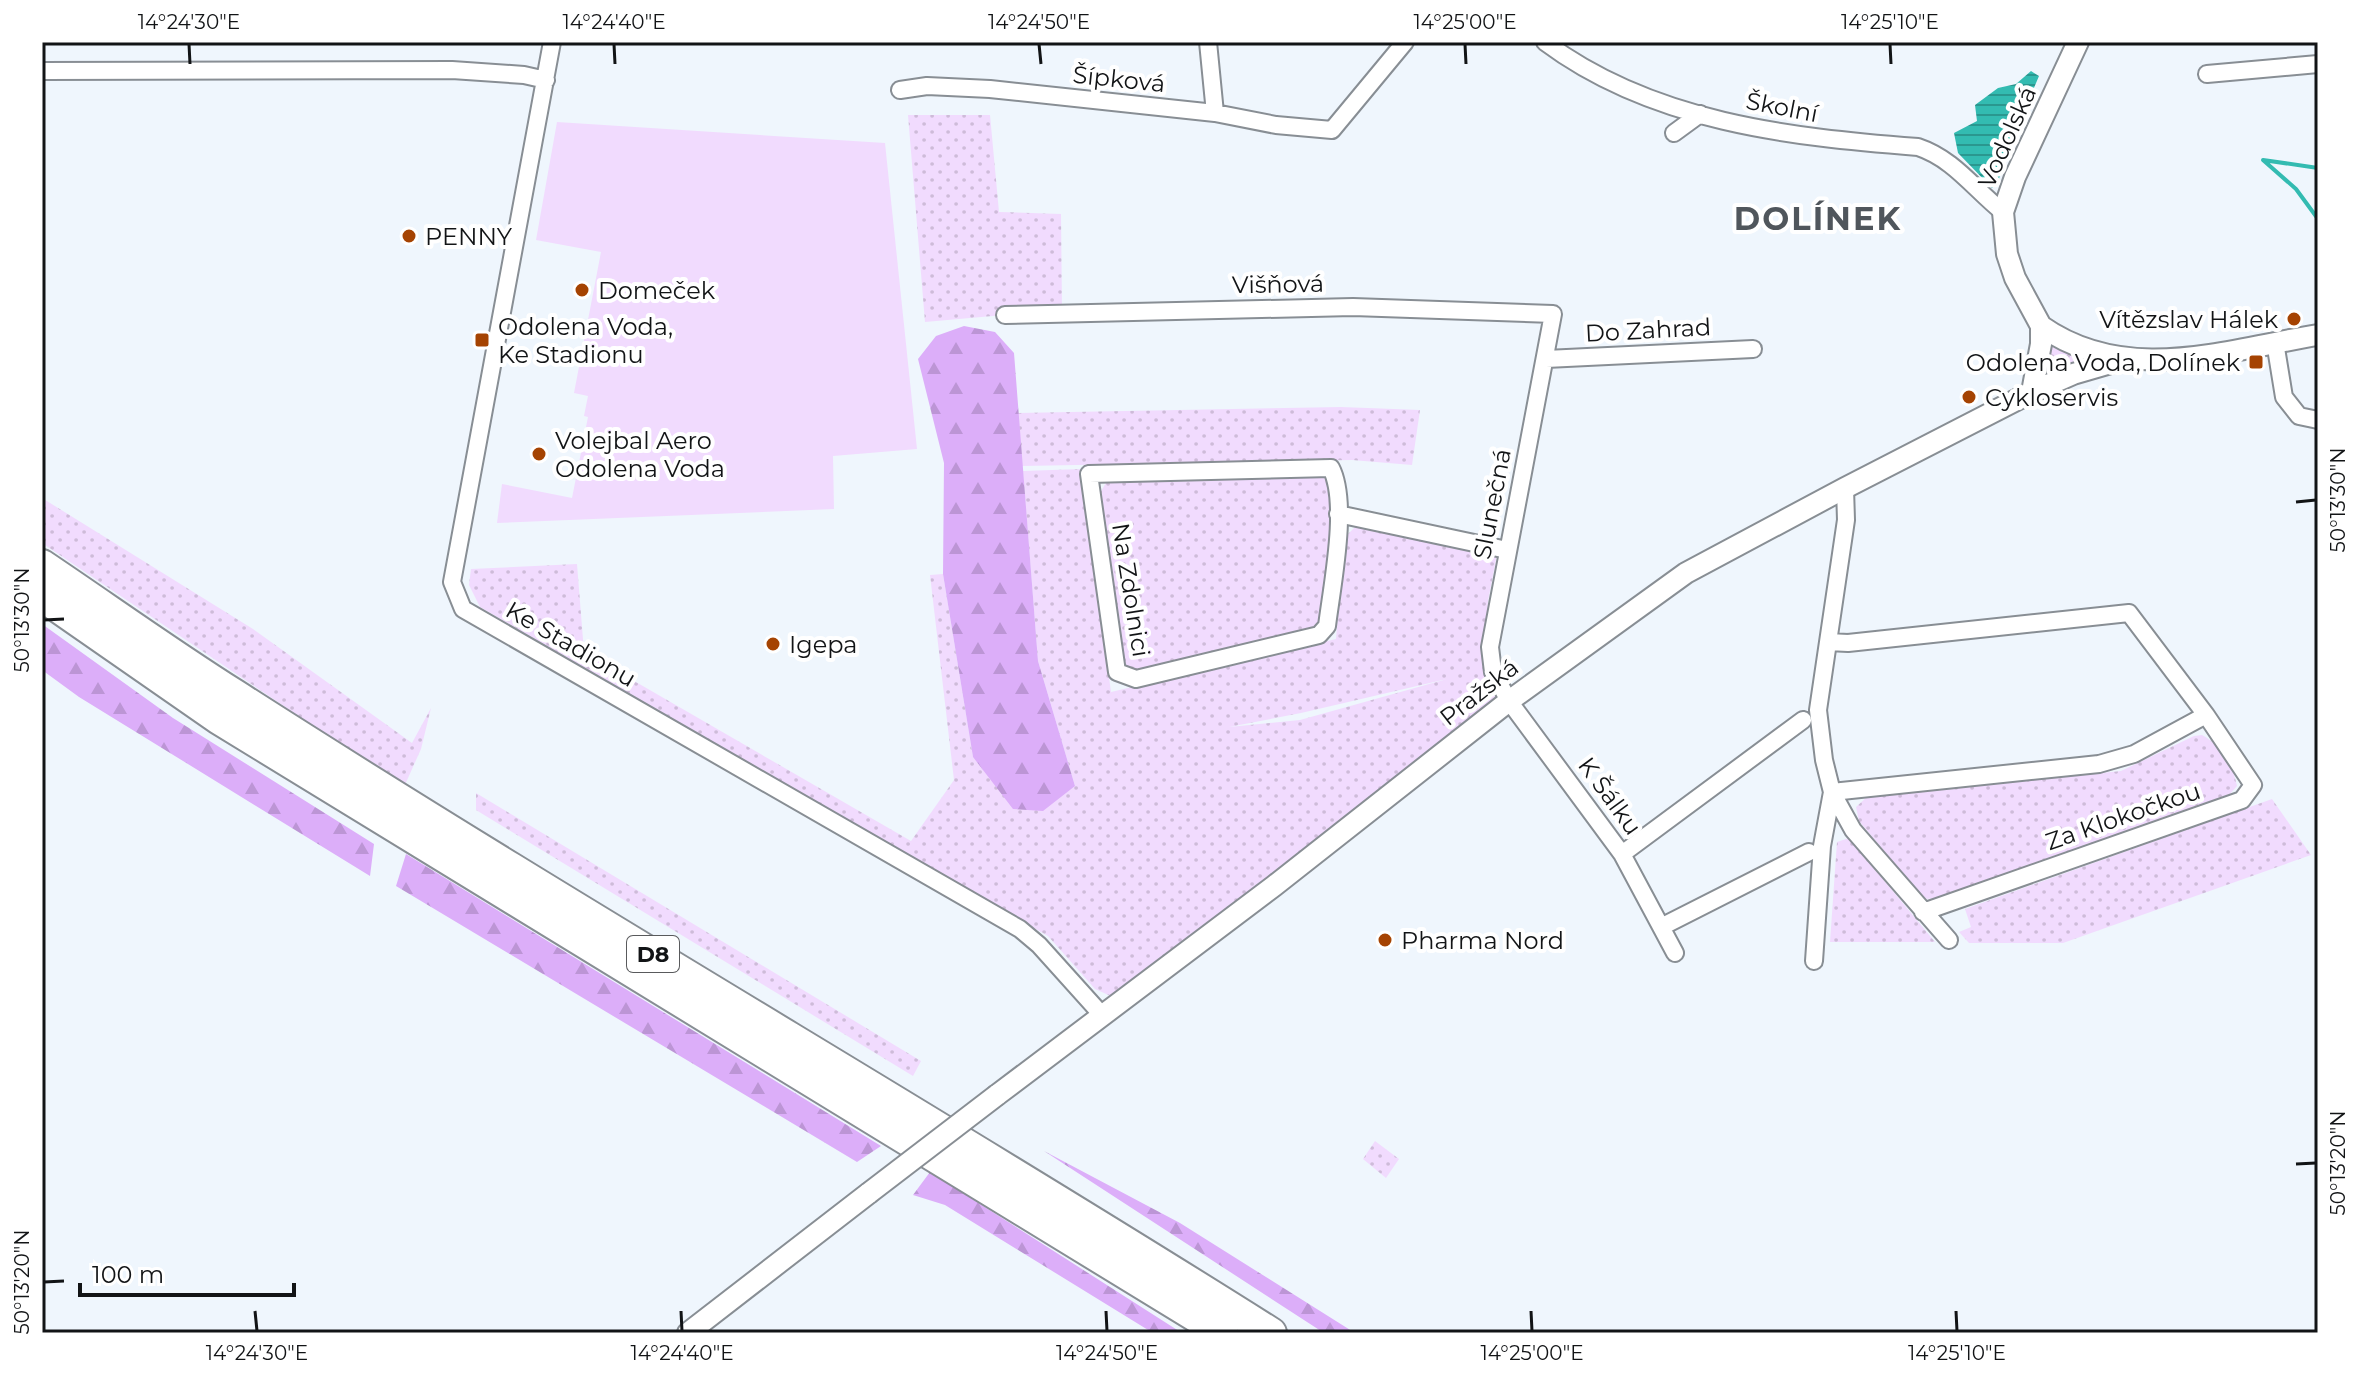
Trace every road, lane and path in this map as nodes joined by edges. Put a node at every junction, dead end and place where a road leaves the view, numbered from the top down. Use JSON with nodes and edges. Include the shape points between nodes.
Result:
{"nodes":[{"id":1,"x":552,"y":42,"type":"edge"},
{"id":2,"x":1208,"y":42,"type":"edge"},
{"id":3,"x":1405,"y":42,"type":"edge"},
{"id":4,"x":1545,"y":42,"type":"edge"},
{"id":5,"x":2078,"y":42,"type":"edge"},
{"id":6,"x":2318,"y":64,"type":"edge"},
{"id":7,"x":42,"y":71,"type":"edge"},
{"id":8,"x":2207,"y":74,"type":"dead end"},
{"id":9,"x":546,"y":80,"type":"junction"},
{"id":10,"x":900,"y":90,"type":"dead end"},
{"id":11,"x":1215,"y":113,"type":"junction"},
{"id":12,"x":1700,"y":114,"type":"junction"},
{"id":13,"x":1674,"y":133,"type":"dead end"},
{"id":14,"x":2003,"y":212,"type":"junction"},
{"id":15,"x":1553,"y":314,"type":"joint"},
{"id":16,"x":1005,"y":315,"type":"dead end"},
{"id":17,"x":2041,"y":326,"type":"junction"},
{"id":18,"x":2318,"y":335,"type":"edge"},
{"id":19,"x":2275,"y":342,"type":"junction"},
{"id":20,"x":1753,"y":349,"type":"dead end"},
{"id":21,"x":2128,"y":358,"type":"junction"},
{"id":22,"x":1546,"y":359,"type":"junction"},
{"id":23,"x":2032,"y":392,"type":"junction"},
{"id":24,"x":2318,"y":420,"type":"edge"},
{"id":25,"x":1845,"y":488,"type":"junction"},
{"id":26,"x":1338,"y":514,"type":"junction"},
{"id":27,"x":1507,"y":550,"type":"junction"},
{"id":28,"x":42,"y":565,"type":"edge"},
{"id":29,"x":42,"y":596,"type":"edge"},
{"id":30,"x":1828,"y":642,"type":"junction"},
{"id":31,"x":1509,"y":701,"type":"junction"},
{"id":32,"x":2206,"y":715,"type":"junction"},
{"id":33,"x":1803,"y":720,"type":"dead end"},
{"id":34,"x":1832,"y":792,"type":"junction"},
{"id":35,"x":1809,"y":852,"type":"dead end"},
{"id":36,"x":1622,"y":854,"type":"junction"},
{"id":37,"x":1923,"y":912,"type":"junction"},
{"id":38,"x":1663,"y":926,"type":"junction"},
{"id":39,"x":1949,"y":940,"type":"dead end"},
{"id":40,"x":1675,"y":953,"type":"dead end"},
{"id":41,"x":1814,"y":961,"type":"dead end"},
{"id":42,"x":1102,"y":1015,"type":"junction"},
{"id":43,"x":688,"y":1333,"type":"edge"},
{"id":44,"x":1223,"y":1333,"type":"edge"},
{"id":45,"x":1271,"y":1333,"type":"edge"}],
"edges":[{"from":1,"to":9,"type":"street","name":"Ke Stadionu"},
{"from":2,"to":11,"type":"street"},
{"from":3,"to":11,"type":"street","name":"Šípková","via":[[1332,130]]},
{"from":4,"to":12,"type":"street","name":"Školní","via":[[1621,89]]},
{"from":5,"to":14,"type":"street","name":"Vodolská"},
{"from":6,"to":8,"type":"street"},
{"from":7,"to":9,"type":"street","via":[[452,70]]},
{"from":9,"to":42,"type":"street","name":"Ke Stadionu","via":[[452,582],[463,609],[1020,929]]},
{"from":10,"to":11,"type":"street","name":"Šípková","via":[[990,89]]},
{"from":12,"to":13,"type":"street"},
{"from":12,"to":14,"type":"street","name":"Školní","via":[[1791,136],[1918,147],[1956,166]]},
{"from":14,"to":17,"type":"street","name":"Vodolská","via":[[2015,278]]},
{"from":15,"to":16,"type":"street","name":"Višňová","via":[[1353,307]]},
{"from":15,"to":22,"type":"street","name":"Slunečná"},
{"from":17,"to":21,"type":"street","via":[[2068,344]]},
{"from":17,"to":23,"type":"street"},
{"from":18,"to":19,"type":"street"},
{"from":19,"to":21,"type":"street","via":[[2163,361]]},
{"from":19,"to":24,"type":"street","via":[[2284,397],[2299,416]]},
{"from":20,"to":22,"type":"street","name":"Do Zahrad"},
{"from":21,"to":23,"type":"street","name":"Pražská"},
{"from":22,"to":27,"type":"street","name":"Slunečná"},
{"from":23,"to":25,"type":"street","name":"Pražská"},
{"from":25,"to":30,"type":"street","via":[[1846,520]]},
{"from":25,"to":31,"type":"street","name":"Pražská","via":[[1686,573]]},
{"from":26,"to":26,"type":"street","name":"Na Zdolnici","via":[[1327,626],[1319,635],[1136,679],[1117,672],[1089,474],[1331,468],[1338,481]]},
{"from":26,"to":27,"type":"street"},
{"from":27,"to":31,"type":"street","name":"Slunečná","via":[[1490,647],[1493,672]]},
{"from":28,"to":45,"type":"highway","number":"D8","via":[[403,801]]},
{"from":29,"to":44,"type":"highway","number":"D8","via":[[232,727]]},
{"from":30,"to":32,"type":"street","name":"Za Klokočkou","via":[[2129,613]]},
{"from":30,"to":34,"type":"street","via":[[1818,710]]},
{"from":31,"to":36,"type":"street","name":"K Šálku"},
{"from":31,"to":42,"type":"street","name":"Pražská"},
{"from":32,"to":34,"type":"street","via":[[2134,754],[2099,764]]},
{"from":32,"to":37,"type":"street","name":"Za Klokočkou","via":[[2253,785],[2242,800]]},
{"from":33,"to":36,"type":"street"},
{"from":34,"to":37,"type":"street","via":[[1853,830]]},
{"from":34,"to":41,"type":"street","via":[[1822,846]]},
{"from":35,"to":38,"type":"street"},
{"from":36,"to":38,"type":"street","name":"K Šálku"},
{"from":37,"to":39,"type":"street"},
{"from":38,"to":40,"type":"street","name":"K Šálku"},
{"from":42,"to":43,"type":"street","name":"Pražská","bridge":true}]}
